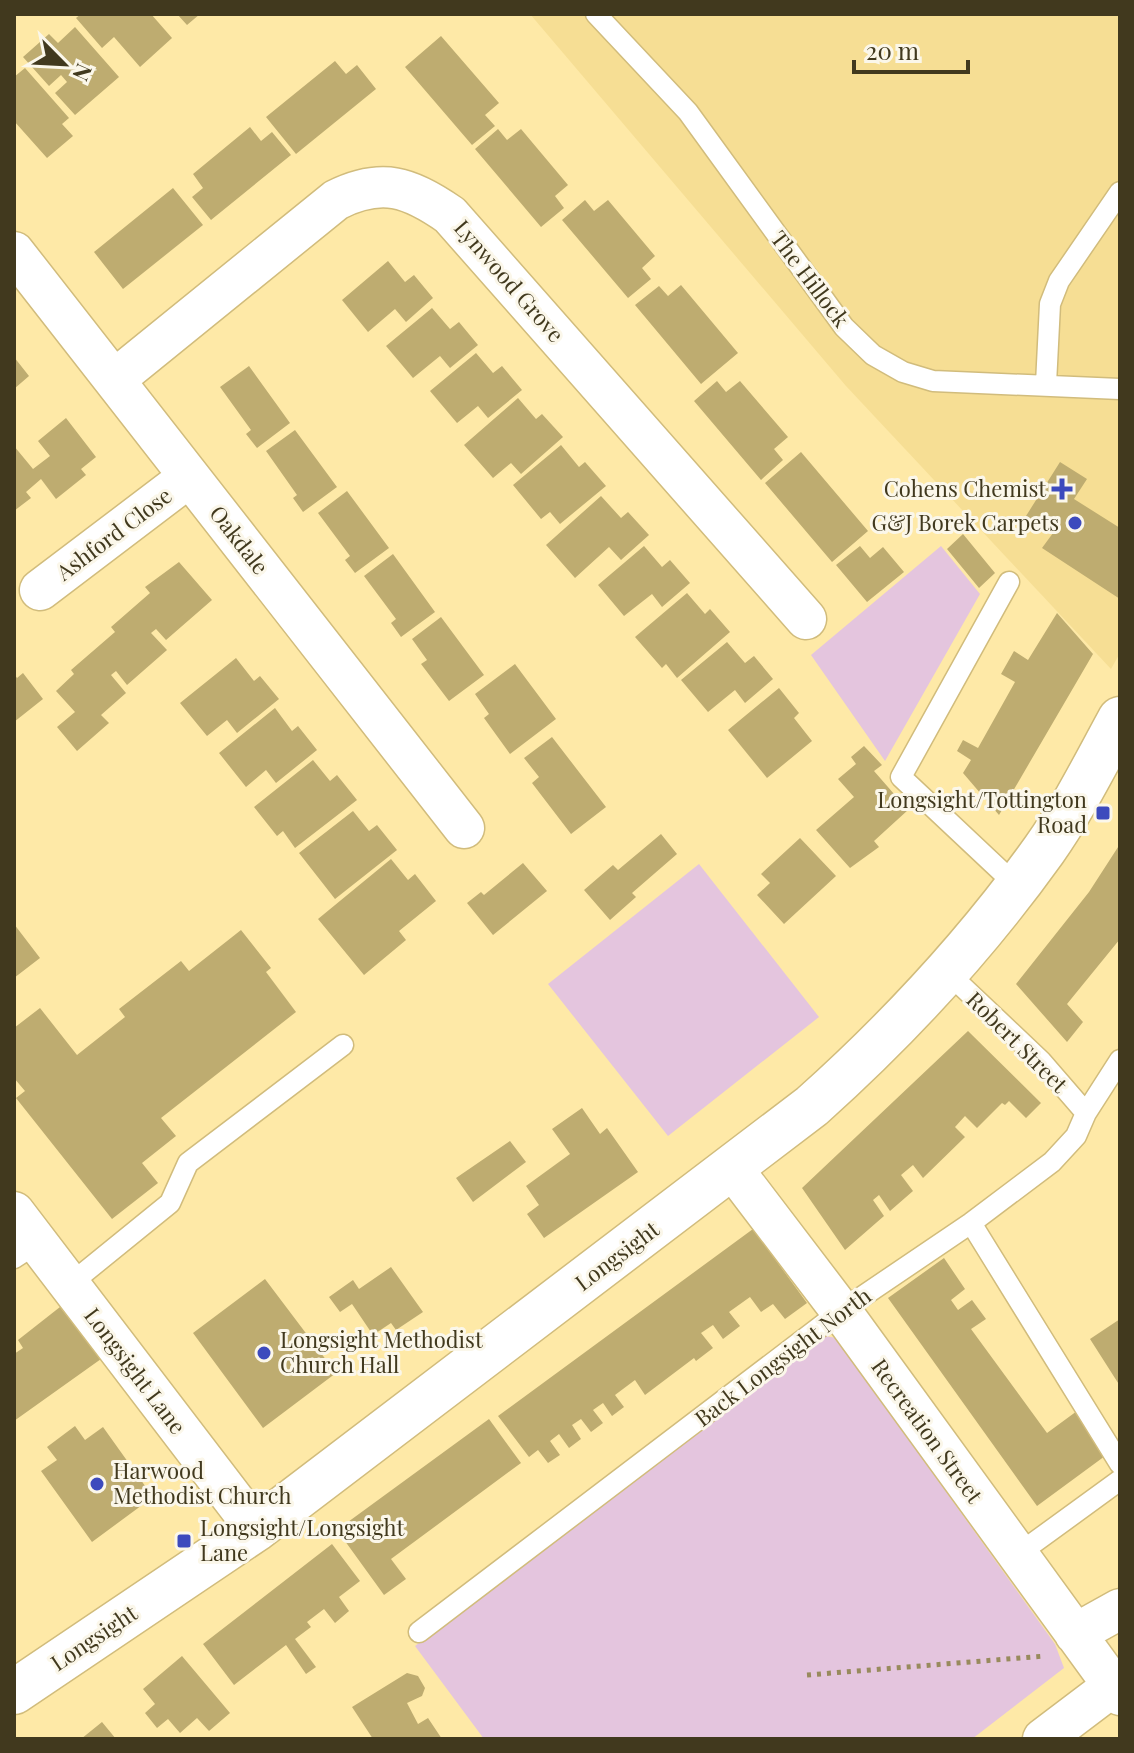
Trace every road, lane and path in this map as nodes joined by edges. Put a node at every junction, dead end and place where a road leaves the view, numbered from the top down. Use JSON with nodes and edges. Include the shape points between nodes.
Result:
{"nodes":[{"id":1,"x":596,"y":14,"type":"edge"},
{"id":2,"x":1120,"y":192,"type":"edge"},
{"id":3,"x":14,"y":252,"type":"edge"},
{"id":4,"x":114,"y":380,"type":"junction"},
{"id":5,"x":1046,"y":384,"type":"junction"},
{"id":6,"x":1118,"y":389,"type":"edge"},
{"id":7,"x":189,"y":477,"type":"junction"},
{"id":8,"x":1009,"y":582,"type":"dead end"},
{"id":9,"x":40,"y":590,"type":"dead end"},
{"id":10,"x":806,"y":619,"type":"dead end"},
{"id":11,"x":1120,"y":719,"type":"edge"},
{"id":12,"x":465,"y":827,"type":"dead end"},
{"id":13,"x":1017,"y":886,"type":"junction"},
{"id":14,"x":947,"y":972,"type":"junction"},
{"id":15,"x":343,"y":1045,"type":"dead end"},
{"id":16,"x":1120,"y":1060,"type":"edge"},
{"id":17,"x":1086,"y":1113,"type":"junction"},
{"id":18,"x":732,"y":1168,"type":"junction"},
{"id":19,"x":971,"y":1223,"type":"junction"},
{"id":20,"x":22,"y":1237,"type":"edge"},
{"id":21,"x":69,"y":1285,"type":"junction"},
{"id":22,"x":841,"y":1311,"type":"junction"},
{"id":23,"x":1120,"y":1464,"type":"edge"},
{"id":24,"x":1120,"y":1480,"type":"edge"},
{"id":25,"x":256,"y":1529,"type":"junction"},
{"id":26,"x":1017,"y":1555,"type":"junction"},
{"id":27,"x":1120,"y":1609,"type":"edge"},
{"id":28,"x":419,"y":1632,"type":"dead end"},
{"id":29,"x":1082,"y":1643,"type":"junction"},
{"id":30,"x":807,"y":1675,"type":"dead end"},
{"id":31,"x":1117,"y":1691,"type":"edge"},
{"id":32,"x":14,"y":1692,"type":"edge"},
{"id":33,"x":1043,"y":1739,"type":"edge"}],
"edges":[{"from":1,"to":5,"type":"lane","name":"The Hillock","via":[[688,112],[844,327],[873,355],[933,381]]},
{"from":2,"to":5,"type":"lane","via":[[1059,281],[1050,304]]},
{"from":3,"to":4,"type":"street","name":"Oakdale"},
{"from":4,"to":7,"type":"street","name":"Oakdale"},
{"from":4,"to":10,"type":"street","name":"Lynwood Grove","via":[[336,200],[369,187],[405,190],[450,215]]},
{"from":5,"to":6,"type":"lane","name":"The Hillock"},
{"from":7,"to":9,"type":"street","name":"Ashford Close"},
{"from":7,"to":12,"type":"street","name":"Oakdale"},
{"from":8,"to":13,"type":"lane","via":[[901,777]]},
{"from":11,"to":13,"type":"main road","name":"Longsight","via":[[1082,789]]},
{"from":13,"to":14,"type":"main road","name":"Longsight"},
{"from":14,"to":17,"type":"lane","name":"Robert Street","via":[[1041,1061]]},
{"from":14,"to":18,"type":"main road","name":"Longsight","via":[[884,1042]]},
{"from":15,"to":21,"type":"lane","via":[[188,1163],[170,1203]]},
{"from":16,"to":17,"type":"lane","name":"Back Longsight North"},
{"from":17,"to":19,"type":"lane","name":"Back Longsight North","via":[[1076,1136],[1052,1162]]},
{"from":18,"to":22,"type":"street","name":"Recreation Street"},
{"from":18,"to":25,"type":"main road","name":"Longsight"},
{"from":19,"to":22,"type":"lane","name":"Back Longsight North"},
{"from":19,"to":23,"type":"lane"},
{"from":20,"to":21,"type":"street","name":"Longsight Lane"},
{"from":21,"to":25,"type":"street","name":"Longsight Lane"},
{"from":22,"to":26,"type":"street","name":"Recreation Street"},
{"from":22,"to":28,"type":"lane","name":"Back Longsight North"},
{"from":24,"to":26,"type":"lane"},
{"from":25,"to":32,"type":"main road","name":"Longsight"},
{"from":26,"to":29,"type":"street","name":"Recreation Street"},
{"from":27,"to":29,"type":"street"},
{"from":29,"to":30,"type":"path"},
{"from":29,"to":31,"type":"street","name":"Recreation Street"},
{"from":31,"to":33,"type":"street"}]}
